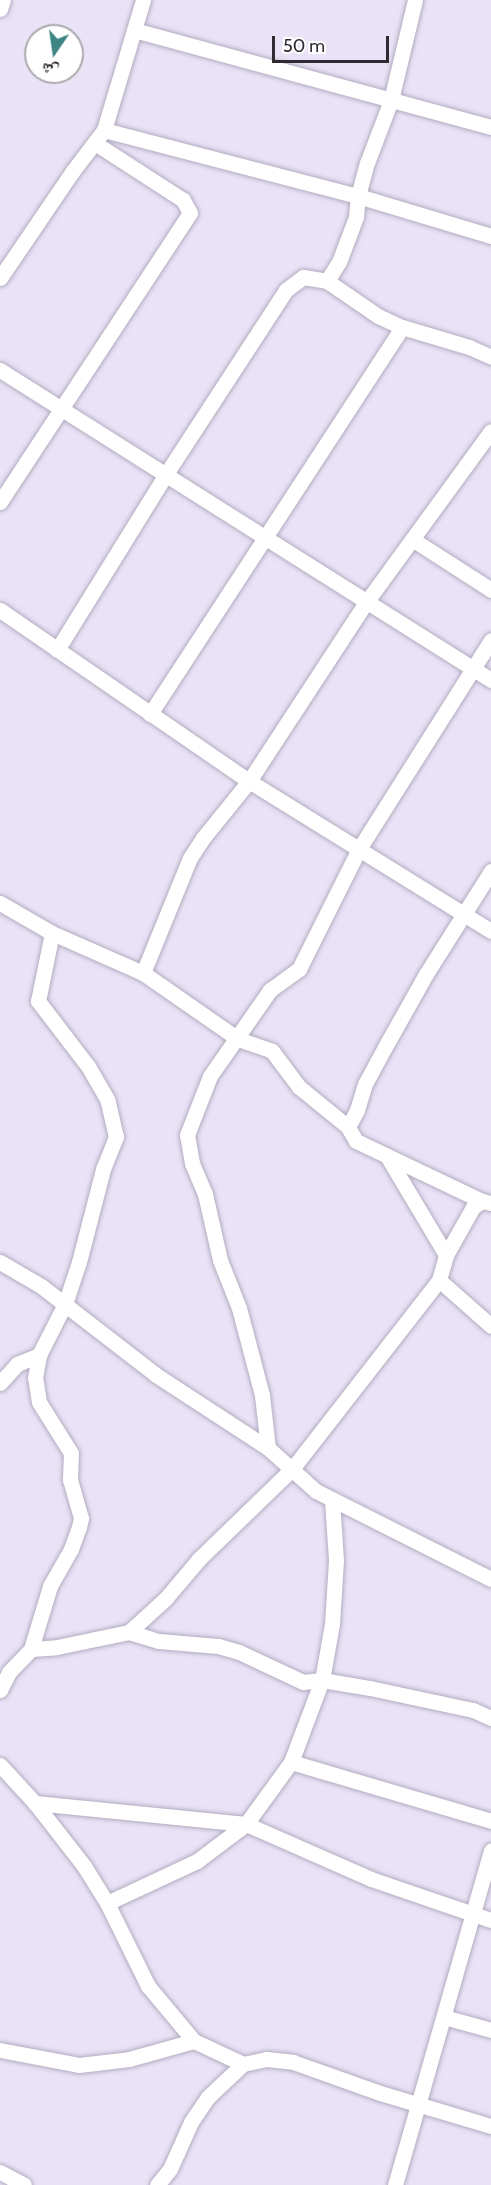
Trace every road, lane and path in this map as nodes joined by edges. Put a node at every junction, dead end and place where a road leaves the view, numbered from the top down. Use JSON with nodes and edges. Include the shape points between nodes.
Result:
{"nodes":[{"id":1,"x":3,"y":0,"type":"edge"},
{"id":2,"x":143,"y":0,"type":"edge"},
{"id":3,"x":415,"y":0,"type":"edge"},
{"id":4,"x":0,"y":9,"type":"edge"},
{"id":5,"x":134,"y":30,"type":"junction"},
{"id":6,"x":391,"y":100,"type":"junction"},
{"id":7,"x":491,"y":127,"type":"edge"},
{"id":8,"x":105,"y":130,"type":"junction"},
{"id":9,"x":95,"y":143,"type":"junction"},
{"id":10,"x":358,"y":196,"type":"junction"},
{"id":11,"x":491,"y":236,"type":"edge"},
{"id":12,"x":0,"y":278,"type":"edge"},
{"id":13,"x":327,"y":281,"type":"junction"},
{"id":14,"x":402,"y":327,"type":"junction"},
{"id":15,"x":491,"y":357,"type":"edge"},
{"id":16,"x":0,"y":370,"type":"edge"},
{"id":17,"x":61,"y":408,"type":"junction"},
{"id":18,"x":491,"y":431,"type":"edge"},
{"id":19,"x":166,"y":474,"type":"junction"},
{"id":20,"x":0,"y":502,"type":"edge"},
{"id":21,"x":264,"y":536,"type":"junction"},
{"id":22,"x":412,"y":539,"type":"junction"},
{"id":23,"x":491,"y":590,"type":"edge"},
{"id":24,"x":367,"y":601,"type":"junction"},
{"id":25,"x":0,"y":610,"type":"edge"},
{"id":26,"x":491,"y":640,"type":"edge"},
{"id":27,"x":57,"y":650,"type":"junction"},
{"id":28,"x":474,"y":668,"type":"junction"},
{"id":29,"x":491,"y":680,"type":"edge"},
{"id":30,"x":150,"y":714,"type":"junction"},
{"id":31,"x":249,"y":781,"type":"junction"},
{"id":32,"x":359,"y":849,"type":"junction"},
{"id":33,"x":491,"y":871,"type":"edge"},
{"id":34,"x":0,"y":903,"type":"edge"},
{"id":35,"x":464,"y":912,"type":"junction"},
{"id":36,"x":491,"y":931,"type":"edge"},
{"id":37,"x":52,"y":933,"type":"junction"},
{"id":38,"x":142,"y":973,"type":"junction"},
{"id":39,"x":238,"y":1039,"type":"junction"},
{"id":40,"x":348,"y":1127,"type":"junction"},
{"id":41,"x":387,"y":1156,"type":"junction"},
{"id":42,"x":487,"y":1202,"type":"edge"},
{"id":43,"x":446,"y":1255,"type":"junction"},
{"id":44,"x":0,"y":1262,"type":"edge"},
{"id":45,"x":439,"y":1280,"type":"junction"},
{"id":46,"x":64,"y":1304,"type":"junction"},
{"id":47,"x":491,"y":1326,"type":"edge"},
{"id":48,"x":39,"y":1355,"type":"junction"},
{"id":49,"x":0,"y":1383,"type":"edge"},
{"id":50,"x":268,"y":1448,"type":"junction"},
{"id":51,"x":292,"y":1469,"type":"junction"},
{"id":52,"x":332,"y":1500,"type":"junction"},
{"id":53,"x":491,"y":1579,"type":"edge"},
{"id":54,"x":129,"y":1632,"type":"junction"},
{"id":55,"x":31,"y":1649,"type":"junction"},
{"id":56,"x":4,"y":1670,"type":"edge"},
{"id":57,"x":322,"y":1680,"type":"junction"},
{"id":58,"x":0,"y":1690,"type":"edge"},
{"id":59,"x":491,"y":1718,"type":"edge"},
{"id":60,"x":291,"y":1762,"type":"junction"},
{"id":61,"x":0,"y":1765,"type":"edge"},
{"id":62,"x":35,"y":1803,"type":"junction"},
{"id":63,"x":491,"y":1821,"type":"edge"},
{"id":64,"x":246,"y":1824,"type":"junction"},
{"id":65,"x":491,"y":1850,"type":"edge"},
{"id":66,"x":108,"y":1903,"type":"junction"},
{"id":67,"x":472,"y":1914,"type":"junction"},
{"id":68,"x":491,"y":1920,"type":"edge"},
{"id":69,"x":444,"y":2017,"type":"junction"},
{"id":70,"x":491,"y":2030,"type":"edge"},
{"id":71,"x":194,"y":2041,"type":"junction"},
{"id":72,"x":0,"y":2050,"type":"edge"},
{"id":73,"x":243,"y":2064,"type":"junction"},
{"id":74,"x":417,"y":2104,"type":"junction"},
{"id":75,"x":491,"y":2126,"type":"edge"},
{"id":76,"x":0,"y":2172,"type":"edge"},
{"id":77,"x":24,"y":2185,"type":"edge"},
{"id":78,"x":157,"y":2185,"type":"edge"},
{"id":79,"x":395,"y":2185,"type":"edge"}],
"edges":[{"from":1,"to":4,"type":"street"},
{"from":2,"to":5,"type":"street"},
{"from":3,"to":6,"type":"street"},
{"from":5,"to":6,"type":"street"},
{"from":5,"to":8,"type":"street"},
{"from":6,"to":7,"type":"street"},
{"from":6,"to":10,"type":"street"},
{"from":8,"to":9,"type":"street"},
{"from":8,"to":10,"type":"street"},
{"from":9,"to":12,"type":"street"},
{"from":9,"to":17,"type":"street","via":[[183,200],[190,213]]},
{"from":10,"to":11,"type":"street"},
{"from":10,"to":13,"type":"street","via":[[356,218]]},
{"from":13,"to":14,"type":"street","via":[[378,316]]},
{"from":13,"to":19,"type":"street","via":[[303,277],[286,290]]},
{"from":14,"to":15,"type":"street","via":[[469,346]]},
{"from":14,"to":21,"type":"street"},
{"from":16,"to":17,"type":"street"},
{"from":17,"to":19,"type":"street"},
{"from":17,"to":20,"type":"street"},
{"from":18,"to":22,"type":"street"},
{"from":19,"to":21,"type":"street"},
{"from":19,"to":27,"type":"street"},
{"from":21,"to":24,"type":"street"},
{"from":21,"to":30,"type":"street"},
{"from":22,"to":23,"type":"street"},
{"from":22,"to":24,"type":"street"},
{"from":24,"to":28,"type":"street"},
{"from":24,"to":31,"type":"street"},
{"from":25,"to":27,"type":"street"},
{"from":26,"to":28,"type":"street"},
{"from":27,"to":30,"type":"street"},
{"from":28,"to":29,"type":"street"},
{"from":28,"to":32,"type":"street"},
{"from":30,"to":31,"type":"street"},
{"from":31,"to":32,"type":"street"},
{"from":31,"to":38,"type":"street","via":[[190,858]]},
{"from":32,"to":35,"type":"street"},
{"from":32,"to":39,"type":"street","via":[[299,969],[270,990]]},
{"from":33,"to":35,"type":"street"},
{"from":34,"to":37,"type":"street"},
{"from":35,"to":36,"type":"street"},
{"from":35,"to":40,"type":"street","via":[[365,1084]]},
{"from":37,"to":38,"type":"street"},
{"from":37,"to":46,"type":"street","via":[[39,1001],[107,1099],[116,1137]]},
{"from":38,"to":39,"type":"street"},
{"from":39,"to":40,"type":"street","via":[[272,1051],[299,1087]]},
{"from":39,"to":50,"type":"street","via":[[210,1076],[187,1136],[262,1395]]},
{"from":40,"to":41,"type":"street","via":[[356,1141]]},
{"from":41,"to":42,"type":"street"},
{"from":41,"to":43,"type":"street"},
{"from":42,"to":43,"type":"street","via":[[474,1207]]},
{"from":43,"to":45,"type":"street"},
{"from":44,"to":46,"type":"street"},
{"from":45,"to":47,"type":"street"},
{"from":45,"to":51,"type":"street"},
{"from":46,"to":48,"type":"street"},
{"from":46,"to":50,"type":"street","via":[[156,1375]]},
{"from":48,"to":49,"type":"street","via":[[17,1364]]},
{"from":48,"to":55,"type":"street","via":[[37,1395],[71,1453],[70,1480],[81,1518],[71,1549],[50,1586]]},
{"from":50,"to":51,"type":"street"},
{"from":51,"to":52,"type":"street"},
{"from":51,"to":54,"type":"street"},
{"from":52,"to":53,"type":"street"},
{"from":52,"to":57,"type":"street","via":[[335,1602]]},
{"from":54,"to":55,"type":"street"},
{"from":54,"to":57,"type":"street","via":[[159,1641],[218,1646],[259,1660],[303,1682]]},
{"from":55,"to":56,"type":"street"},
{"from":56,"to":58,"type":"street"},
{"from":57,"to":59,"type":"street","via":[[461,1708]]},
{"from":57,"to":60,"type":"street"},
{"from":60,"to":63,"type":"street"},
{"from":60,"to":64,"type":"street"},
{"from":61,"to":62,"type":"street"},
{"from":62,"to":64,"type":"street"},
{"from":62,"to":66,"type":"street"},
{"from":64,"to":66,"type":"street","via":[[197,1861]]},
{"from":64,"to":67,"type":"street","via":[[332,1864]]},
{"from":65,"to":67,"type":"street"},
{"from":66,"to":71,"type":"street","via":[[148,1986]]},
{"from":67,"to":68,"type":"street"},
{"from":67,"to":69,"type":"street"},
{"from":69,"to":70,"type":"street"},
{"from":69,"to":74,"type":"street"},
{"from":71,"to":72,"type":"street","via":[[129,2059],[88,2064],[59,2063]]},
{"from":71,"to":73,"type":"street"},
{"from":73,"to":74,"type":"street","via":[[280,2059]]},
{"from":73,"to":78,"type":"street","via":[[208,2097],[191,2121],[170,2169]]},
{"from":74,"to":75,"type":"street"},
{"from":74,"to":79,"type":"street"},
{"from":76,"to":77,"type":"street"}]}
